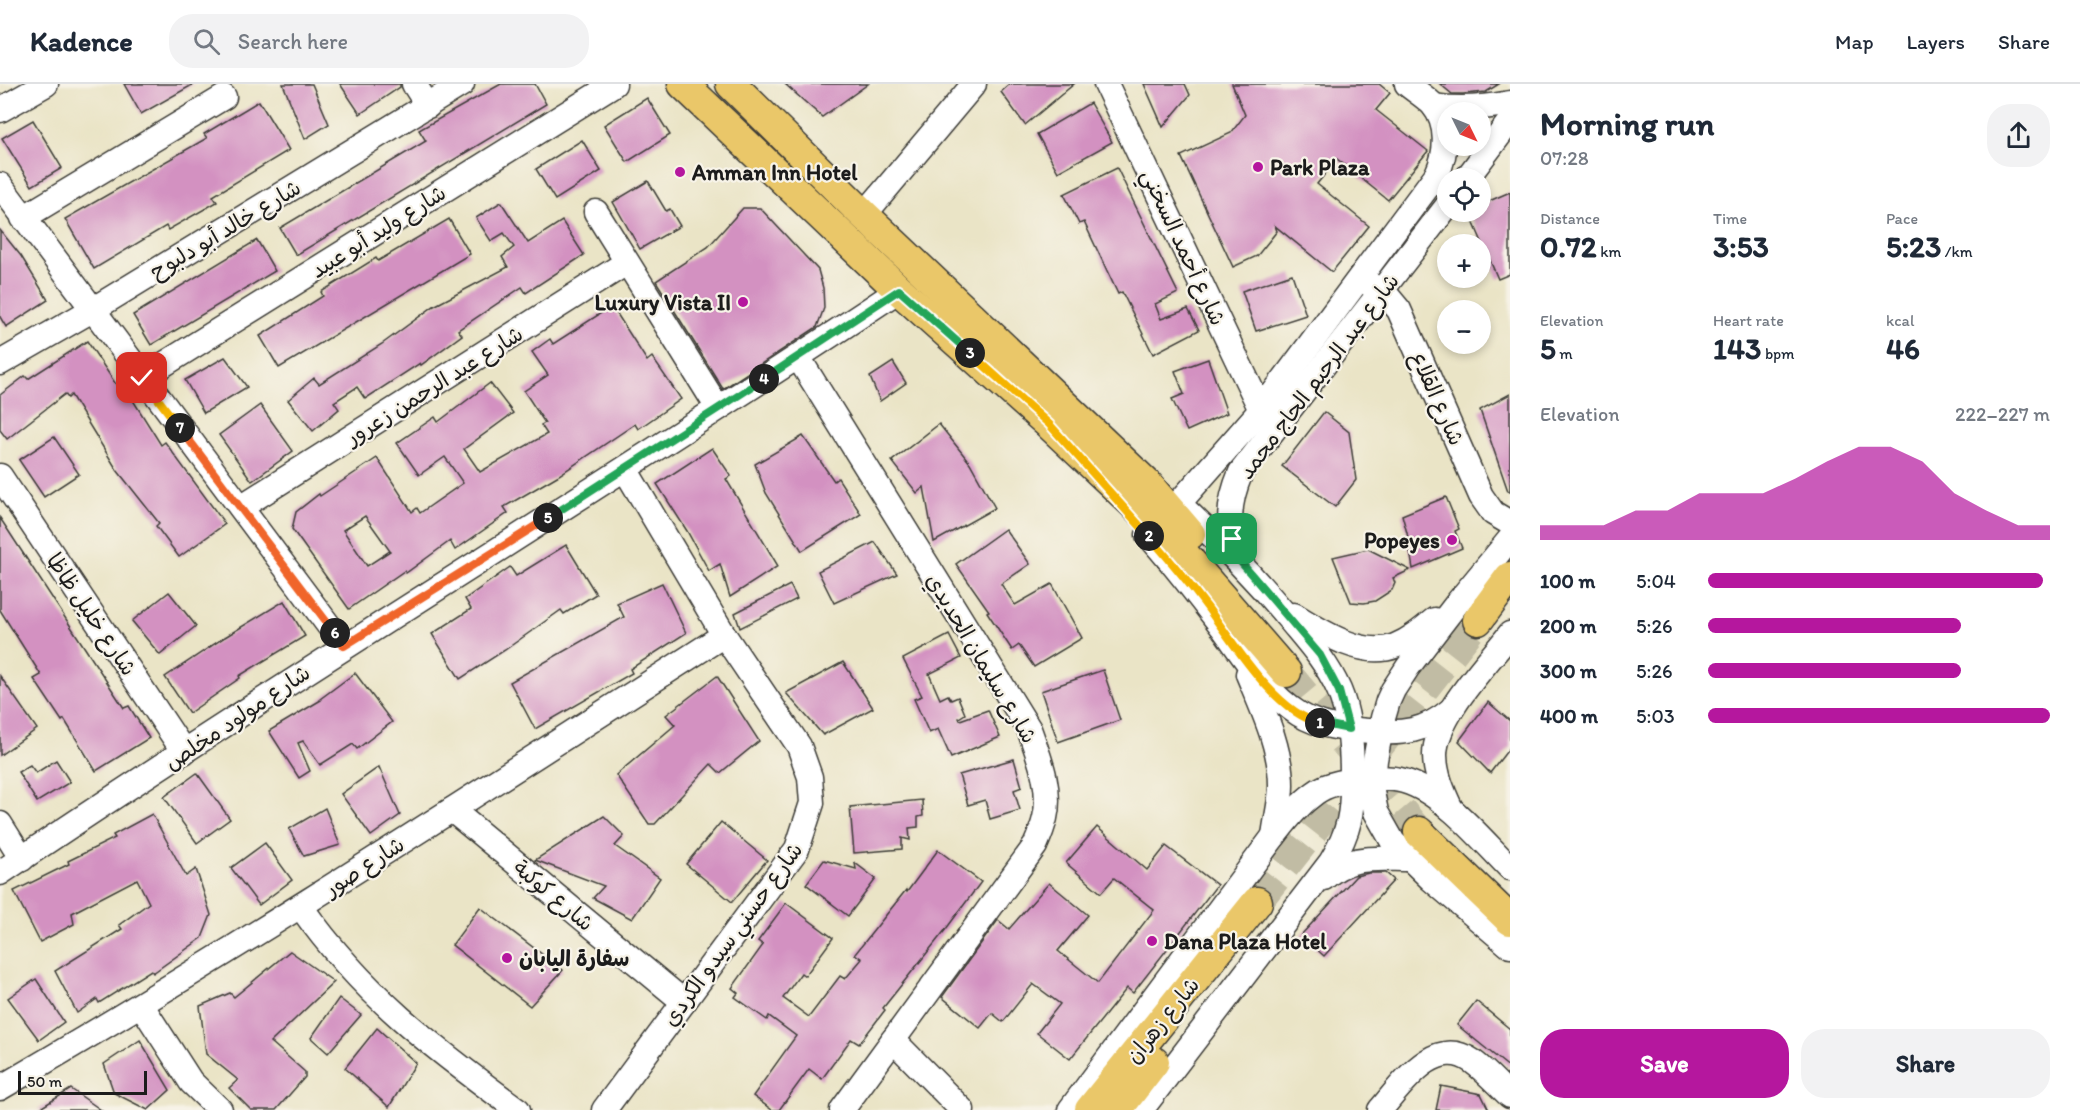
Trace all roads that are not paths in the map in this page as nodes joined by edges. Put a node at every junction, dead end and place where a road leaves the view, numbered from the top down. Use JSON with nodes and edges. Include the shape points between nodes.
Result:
{"nodes":[{"id":1,"x":46,"y":84,"type":"edge"},
{"id":2,"x":414,"y":84,"type":"edge"},
{"id":3,"x":462,"y":84,"type":"edge"},
{"id":4,"x":614,"y":84,"type":"edge"},
{"id":5,"x":683,"y":84,"type":"edge"},
{"id":6,"x":731,"y":84,"type":"edge"},
{"id":7,"x":974,"y":84,"type":"edge"},
{"id":8,"x":1106,"y":84,"type":"edge"},
{"id":9,"x":1407,"y":84,"type":"edge"},
{"id":10,"x":224,"y":97,"type":"dead end"},
{"id":11,"x":1510,"y":103,"type":"edge"},
{"id":12,"x":428,"y":105,"type":"junction"},
{"id":13,"x":1434,"y":106,"type":"junction"},
{"id":14,"x":0,"y":110,"type":"edge"},
{"id":15,"x":1510,"y":121,"type":"edge"},
{"id":16,"x":1475,"y":168,"type":"edge"},
{"id":17,"x":0,"y":185,"type":"edge"},
{"id":18,"x":596,"y":212,"type":"dead end"},
{"id":19,"x":864,"y":215,"type":"junction"},
{"id":20,"x":23,"y":218,"type":"junction"},
{"id":21,"x":1437,"y":219,"type":"edge"},
{"id":22,"x":626,"y":263,"type":"junction"},
{"id":23,"x":1361,"y":277,"type":"junction"},
{"id":24,"x":899,"y":290,"type":"junction"},
{"id":25,"x":1380,"y":292,"type":"junction"},
{"id":26,"x":92,"y":310,"type":"junction"},
{"id":27,"x":798,"y":357,"type":"junction"},
{"id":28,"x":0,"y":363,"type":"edge"},
{"id":29,"x":142,"y":378,"type":"junction"},
{"id":30,"x":718,"y":408,"type":"junction"},
{"id":31,"x":1261,"y":410,"type":"junction"},
{"id":32,"x":1056,"y":414,"type":"junction"},
{"id":33,"x":625,"y":469,"type":"junction"},
{"id":34,"x":0,"y":476,"type":"edge"},
{"id":35,"x":1179,"y":503,"type":"junction"},
{"id":36,"x":241,"y":507,"type":"junction"},
{"id":37,"x":1510,"y":523,"type":"edge"},
{"id":38,"x":1510,"y":538,"type":"edge"},
{"id":39,"x":1239,"y":560,"type":"junction"},
{"id":40,"x":1510,"y":577,"type":"edge"},
{"id":41,"x":1277,"y":604,"type":"junction"},
{"id":42,"x":1510,"y":605,"type":"edge"},
{"id":43,"x":1484,"y":622,"type":"edge"},
{"id":44,"x":724,"y":635,"type":"junction"},
{"id":45,"x":344,"y":646,"type":"junction"},
{"id":46,"x":1243,"y":655,"type":"junction"},
{"id":47,"x":1294,"y":666,"type":"tunnel mouth"},
{"id":48,"x":1451,"y":710,"type":"junction"},
{"id":49,"x":1349,"y":729,"type":"junction"},
{"id":50,"x":1381,"y":733,"type":"junction"},
{"id":51,"x":184,"y":752,"type":"junction"},
{"id":52,"x":1363,"y":779,"type":"junction"},
{"id":53,"x":452,"y":810,"type":"junction"},
{"id":54,"x":0,"y":824,"type":"edge"},
{"id":55,"x":1428,"y":831,"type":"junction"},
{"id":56,"x":1274,"y":836,"type":"junction"},
{"id":57,"x":22,"y":859,"type":"junction"},
{"id":58,"x":1510,"y":868,"type":"edge"},
{"id":59,"x":0,"y":873,"type":"edge"},
{"id":60,"x":1309,"y":891,"type":"junction"},
{"id":61,"x":1510,"y":896,"type":"edge"},
{"id":62,"x":301,"y":907,"type":"junction"},
{"id":63,"x":1510,"y":920,"type":"edge"},
{"id":64,"x":1510,"y":946,"type":"edge"},
{"id":65,"x":684,"y":1002,"type":"junction"},
{"id":66,"x":142,"y":1005,"type":"junction"},
{"id":67,"x":893,"y":1040,"type":"junction"},
{"id":68,"x":0,"y":1088,"type":"edge"},
{"id":69,"x":1510,"y":1096,"type":"edge"},
{"id":70,"x":220,"y":1110,"type":"edge"},
{"id":71,"x":518,"y":1110,"type":"edge"},
{"id":72,"x":604,"y":1110,"type":"edge"},
{"id":73,"x":842,"y":1110,"type":"edge"},
{"id":74,"x":962,"y":1110,"type":"edge"},
{"id":75,"x":1070,"y":1110,"type":"edge"},
{"id":76,"x":1090,"y":1110,"type":"edge"},
{"id":77,"x":1117,"y":1110,"type":"edge"},
{"id":78,"x":1141,"y":1110,"type":"edge"},
{"id":79,"x":1380,"y":1110,"type":"edge"}],
"edges":[{"from":1,"to":14,"type":"street"},
{"from":2,"to":12,"type":"street"},
{"from":3,"to":12,"type":"street","name":"شارع خالد أبو دلبوح"},
{"from":4,"to":29,"type":"street","name":"شارع وليد أبو عبيد"},
{"from":5,"to":24,"type":"main road"},
{"from":6,"to":19,"type":"main road"},
{"from":7,"to":19,"type":"street"},
{"from":8,"to":31,"type":"street","name":"شارع أحمد السخني"},
{"from":9,"to":13,"type":"street"},
{"from":10,"to":20,"type":"street"},
{"from":11,"to":13,"type":"street","via":[[1486,108]]},
{"from":12,"to":26,"type":"street","name":"شارع خالد أبو دلبوح"},
{"from":13,"to":23,"type":"street","via":[[1446,144],[1441,165]]},
{"from":15,"to":16,"type":"street"},
{"from":17,"to":20,"type":"street"},
{"from":18,"to":22,"type":"street"},
{"from":19,"to":32,"type":"main road"},
{"from":20,"to":26,"type":"street"},
{"from":21,"to":25,"type":"street","name":"شارع عبد الرحيم الحاج محمد"},
{"from":22,"to":30,"type":"street"},
{"from":22,"to":36,"type":"street","name":"شارع عبد الرحمن زعرور"},
{"from":23,"to":25,"type":"street","name":"شارع القلاع"},
{"from":23,"to":31,"type":"street"},
{"from":24,"to":27,"type":"street","name":"شارع مولود مخلص"},
{"from":24,"to":32,"type":"main road"},
{"from":25,"to":37,"type":"street","name":"شارع القلاع","via":[[1399,310],[1486,506]]},
{"from":25,"to":39,"type":"street","name":"شارع عبد الرحيم الحاج محمد","via":[[1241,472],[1234,487],[1229,521]]},
{"from":26,"to":28,"type":"street","name":"شارع خالد أبو دلبوح"},
{"from":26,"to":29,"type":"street"},
{"from":27,"to":30,"type":"street","name":"شارع مولود مخلص"},
{"from":27,"to":67,"type":"street","name":"شارع سليمان الحديدي","via":[[1029,729],[1043,766],[1046,817],[1035,846]]},
{"from":29,"to":36,"type":"street"},
{"from":30,"to":33,"type":"street","name":"شارع مولود مخلص"},
{"from":31,"to":35,"type":"street"},
{"from":32,"to":35,"type":"street"},
{"from":32,"to":46,"type":"street"},
{"from":32,"to":47,"type":"main road"},
{"from":33,"to":44,"type":"street","name":"شارع حسني سيدو الكردي"},
{"from":33,"to":45,"type":"street","name":"شارع مولود مخلص"},
{"from":34,"to":51,"type":"street","name":"شارع خليل ظاظا"},
{"from":35,"to":39,"type":"street"},
{"from":36,"to":45,"type":"street"},
{"from":38,"to":43,"type":"street"},
{"from":39,"to":41,"type":"street"},
{"from":40,"to":43,"type":"main road"},
{"from":41,"to":43,"type":"street","via":[[1334,638],[1382,649],[1411,638]]},
{"from":41,"to":49,"type":"street","via":[[1320,655],[1339,691]]},
{"from":42,"to":43,"type":"main road"},
{"from":43,"to":48,"type":"street"},
{"from":43,"to":50,"type":"street","via":[[1408,667],[1388,700]]},
{"from":44,"to":53,"type":"street","name":"شارع صور"},
{"from":44,"to":65,"type":"street","name":"شارع حسني سيدو الكردي","via":[[799,746],[810,777],[812,803],[797,849]]},
{"from":45,"to":51,"type":"street","name":"شارع مولود مخلص"},
{"from":46,"to":49,"type":"street","via":[[1271,691],[1298,714]]},
{"from":46,"to":56,"type":"street","via":[[1279,761],[1281,786]]},
{"from":48,"to":50,"type":"street","via":[[1422,728]]},
{"from":48,"to":55,"type":"street","via":[[1435,753],[1438,777]]},
{"from":49,"to":50,"type":"street"},
{"from":49,"to":52,"type":"street"},
{"from":50,"to":52,"type":"street"},
{"from":51,"to":57,"type":"street","name":"شارع مولود مخلص"},
{"from":52,"to":55,"type":"street","via":[[1403,781],[1430,794]]},
{"from":52,"to":55,"type":"street","via":[[1393,842]]},
{"from":52,"to":56,"type":"street","via":[[1339,782],[1317,791]]},
{"from":52,"to":60,"type":"street","via":[[1344,841]]},
{"from":53,"to":62,"type":"street","name":"شارع صور"},
{"from":53,"to":65,"type":"street","name":"شارع كوكبة"},
{"from":54,"to":57,"type":"street"},
{"from":55,"to":58,"type":"street"},
{"from":55,"to":60,"type":"street","via":[[1341,864]]},
{"from":55,"to":61,"type":"main road"},
{"from":55,"to":63,"type":"main road"},
{"from":55,"to":64,"type":"street"},
{"from":56,"to":75,"type":"street"},
{"from":57,"to":59,"type":"street","name":"شارع مولود مخلص"},
{"from":60,"to":78,"type":"street"},
{"from":62,"to":66,"type":"street","name":"شارع صور"},
{"from":62,"to":71,"type":"street","via":[[345,964],[395,1015]]},
{"from":65,"to":72,"type":"street","name":"شارع حسني سيدو الكردي"},
{"from":66,"to":68,"type":"street","name":"شارع صور"},
{"from":66,"to":70,"type":"street","via":[[191,1082]]},
{"from":67,"to":73,"type":"street","name":"شارع سليمان الحديدي"},
{"from":67,"to":74,"type":"street"},
{"from":69,"to":79,"type":"street","via":[[1472,1061],[1446,1054],[1419,1067]]},
{"from":76,"to":77,"type":"main road","name":"شارع زهران","via":[[1264,907]]}]}
